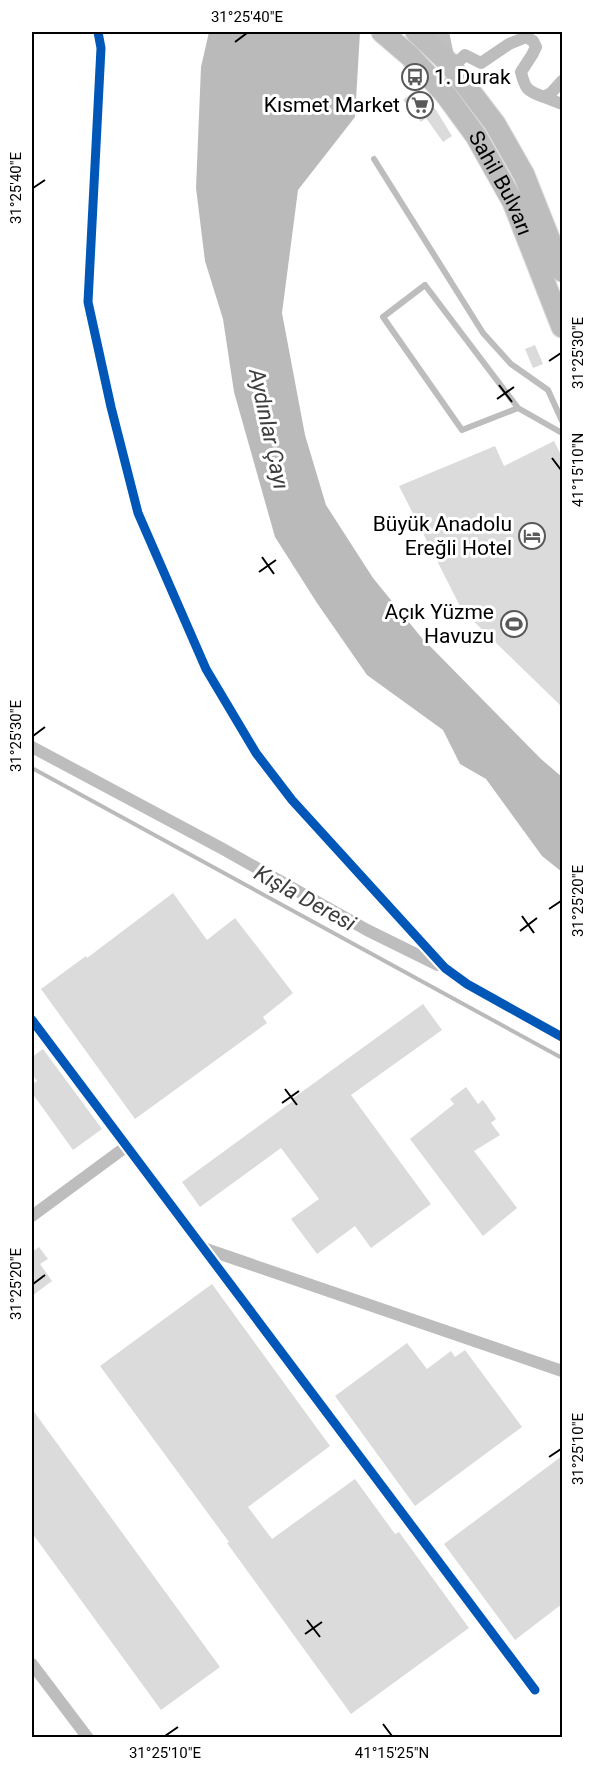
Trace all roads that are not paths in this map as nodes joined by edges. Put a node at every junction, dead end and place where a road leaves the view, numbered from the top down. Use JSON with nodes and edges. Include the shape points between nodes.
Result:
{"nodes":[{"id":1,"x":98,"y":32,"type":"edge"},
{"id":2,"x":381,"y":32,"type":"edge"},
{"id":3,"x":416,"y":32,"type":"edge"},
{"id":4,"x":441,"y":32,"type":"edge"},
{"id":5,"x":447,"y":61,"type":"junction"},
{"id":6,"x":562,"y":81,"type":"edge"},
{"id":7,"x":544,"y":97,"type":"junction"},
{"id":8,"x":562,"y":104,"type":"edge"},
{"id":9,"x":374,"y":159,"type":"dead end"},
{"id":10,"x":562,"y":271,"type":"edge"},
{"id":11,"x":562,"y":327,"type":"edge"},
{"id":12,"x":518,"y":408,"type":"junction"},
{"id":13,"x":562,"y":421,"type":"edge"},
{"id":14,"x":562,"y":433,"type":"edge"},
{"id":15,"x":32,"y":747,"type":"edge"},
{"id":16,"x":445,"y":968,"type":"junction"},
{"id":17,"x":32,"y":1020,"type":"edge"},
{"id":18,"x":562,"y":1037,"type":"edge"},
{"id":19,"x":127,"y":1146,"type":"junction"},
{"id":20,"x":32,"y":1216,"type":"edge"},
{"id":21,"x":203,"y":1248,"type":"junction"},
{"id":22,"x":562,"y":1371,"type":"edge"},
{"id":23,"x":32,"y":1664,"type":"edge"},
{"id":24,"x":535,"y":1690,"type":"dead end"},
{"id":25,"x":88,"y":1737,"type":"edge"}],
"edges":[{"from":1,"to":16,"type":"street","via":[[101,48],[88,302],[138,513],[206,669],[256,753],[292,800]]},
{"from":2,"to":11,"type":"highway","name":"Sahil Bulvarı","via":[[446,95],[476,136],[513,202]]},
{"from":3,"to":5,"type":"highway","name":"Sahil Bulvarı"},
{"from":4,"to":5,"type":"street"},
{"from":5,"to":7,"type":"street","via":[[465,55],[481,63],[525,37],[536,47],[521,72],[524,85]]},
{"from":5,"to":10,"type":"highway","name":"Sahil Bulvarı","via":[[495,124],[524,175]]},
{"from":6,"to":7,"type":"street"},
{"from":7,"to":8,"type":"street"},
{"from":9,"to":13,"type":"lane","via":[[483,333],[511,364],[548,390]]},
{"from":12,"to":12,"type":"lane","via":[[462,430],[383,317],[425,285]]},
{"from":12,"to":14,"type":"lane"},
{"from":15,"to":16,"type":"street","via":[[367,930]]},
{"from":16,"to":18,"type":"street"},
{"from":17,"to":19,"type":"street"},
{"from":19,"to":20,"type":"street"},
{"from":19,"to":21,"type":"street"},
{"from":21,"to":22,"type":"street"},
{"from":21,"to":24,"type":"street"},
{"from":23,"to":25,"type":"street"}]}
